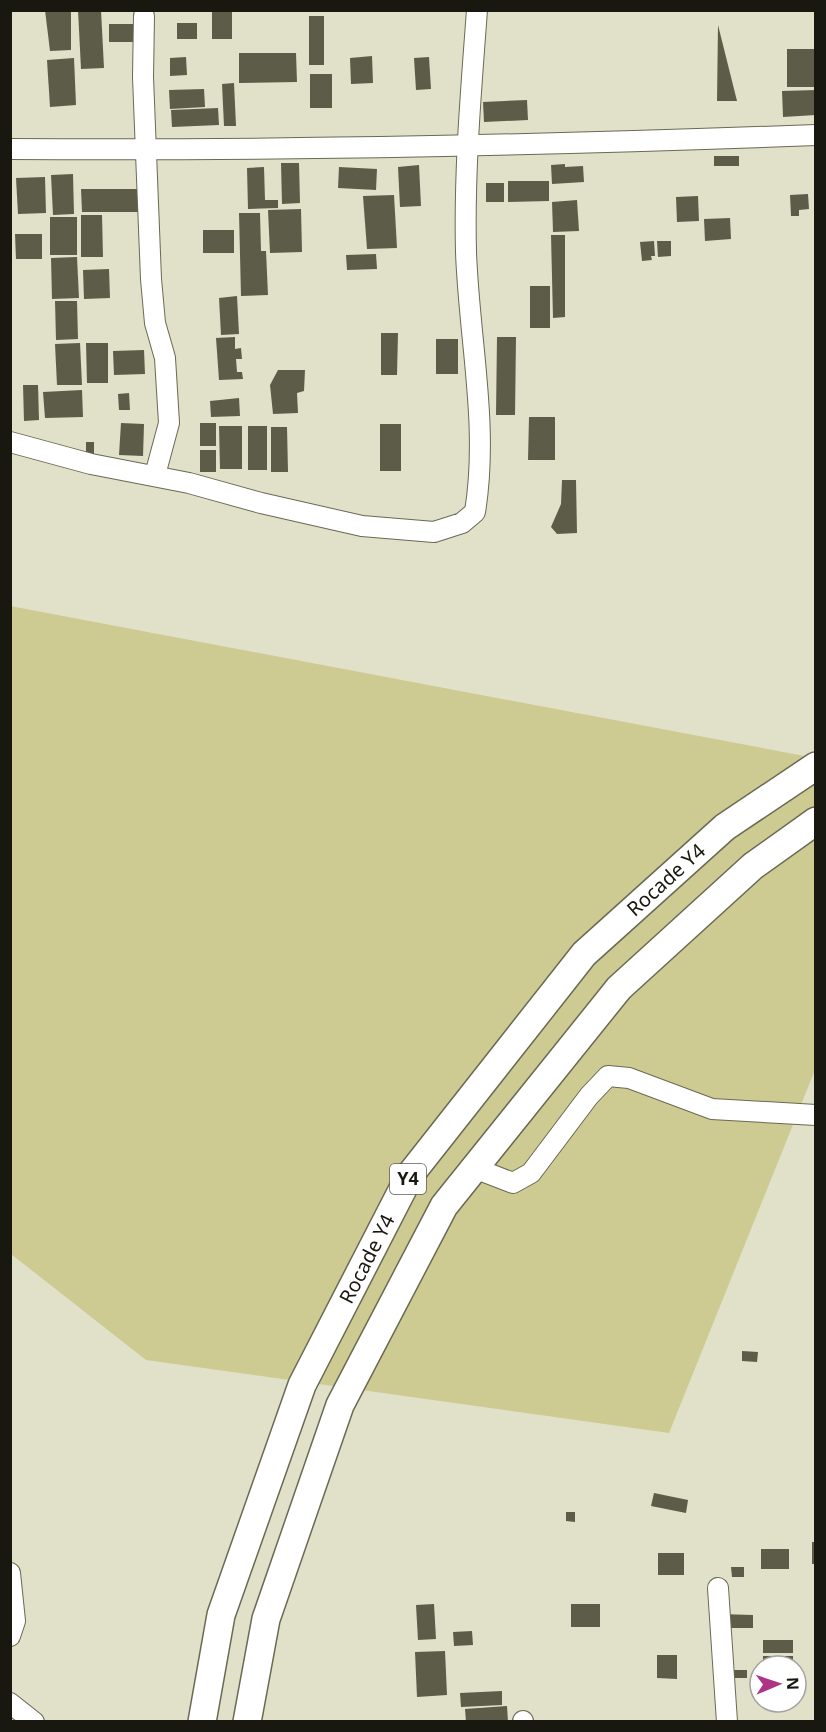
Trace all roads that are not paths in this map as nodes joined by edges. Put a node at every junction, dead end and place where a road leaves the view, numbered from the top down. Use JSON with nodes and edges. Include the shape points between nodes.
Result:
{"nodes":[{"id":1,"x":477,"y":10,"type":"edge"},
{"id":2,"x":144,"y":16,"type":"dead end"},
{"id":3,"x":816,"y":135,"type":"edge"},
{"id":4,"x":466,"y":144,"type":"junction"},
{"id":5,"x":10,"y":149,"type":"edge"},
{"id":6,"x":147,"y":150,"type":"junction"},
{"id":7,"x":11,"y":441,"type":"edge"},
{"id":8,"x":155,"y":475,"type":"junction"},
{"id":9,"x":816,"y":766,"type":"edge"},
{"id":10,"x":816,"y":821,"type":"edge"},
{"id":11,"x":816,"y":1115,"type":"edge"},
{"id":12,"x":474,"y":1168,"type":"junction"},
{"id":13,"x":10,"y":1574,"type":"edge"},
{"id":14,"x":718,"y":1588,"type":"dead end"},
{"id":15,"x":10,"y":1636,"type":"edge"},
{"id":16,"x":10,"y":1703,"type":"edge"},
{"id":17,"x":34,"y":1722,"type":"edge"},
{"id":18,"x":202,"y":1722,"type":"edge"},
{"id":19,"x":247,"y":1722,"type":"edge"},
{"id":20,"x":727,"y":1722,"type":"edge"}],
"edges":[{"from":1,"to":4,"type":"street"},
{"from":2,"to":6,"type":"street"},
{"from":3,"to":4,"type":"street"},
{"from":4,"to":6,"type":"street"},
{"from":4,"to":8,"type":"street","via":[[466,254],[477,385],[479,468],[475,512],[462,523],[434,532],[362,526]]},
{"from":5,"to":6,"type":"street"},
{"from":6,"to":8,"type":"street","via":[[151,279],[155,323],[165,358],[169,423]]},
{"from":7,"to":8,"type":"street","via":[[91,464]]},
{"from":9,"to":18,"type":"highway","name":"Rocade Y4","number":"Y4","via":[[725,827],[584,954],[410,1175],[302,1385],[221,1615]]},
{"from":10,"to":12,"type":"highway","number":"Y4","via":[[753,866],[619,988]]},
{"from":11,"to":12,"type":"street","via":[[712,1109],[630,1078],[608,1076],[531,1173],[513,1183]]},
{"from":12,"to":19,"type":"highway","number":"Y4","via":[[444,1206],[340,1405],[266,1619]]},
{"from":13,"to":15,"type":"street","via":[[15,1621]]},
{"from":14,"to":20,"type":"street"},
{"from":16,"to":17,"type":"street"}]}
